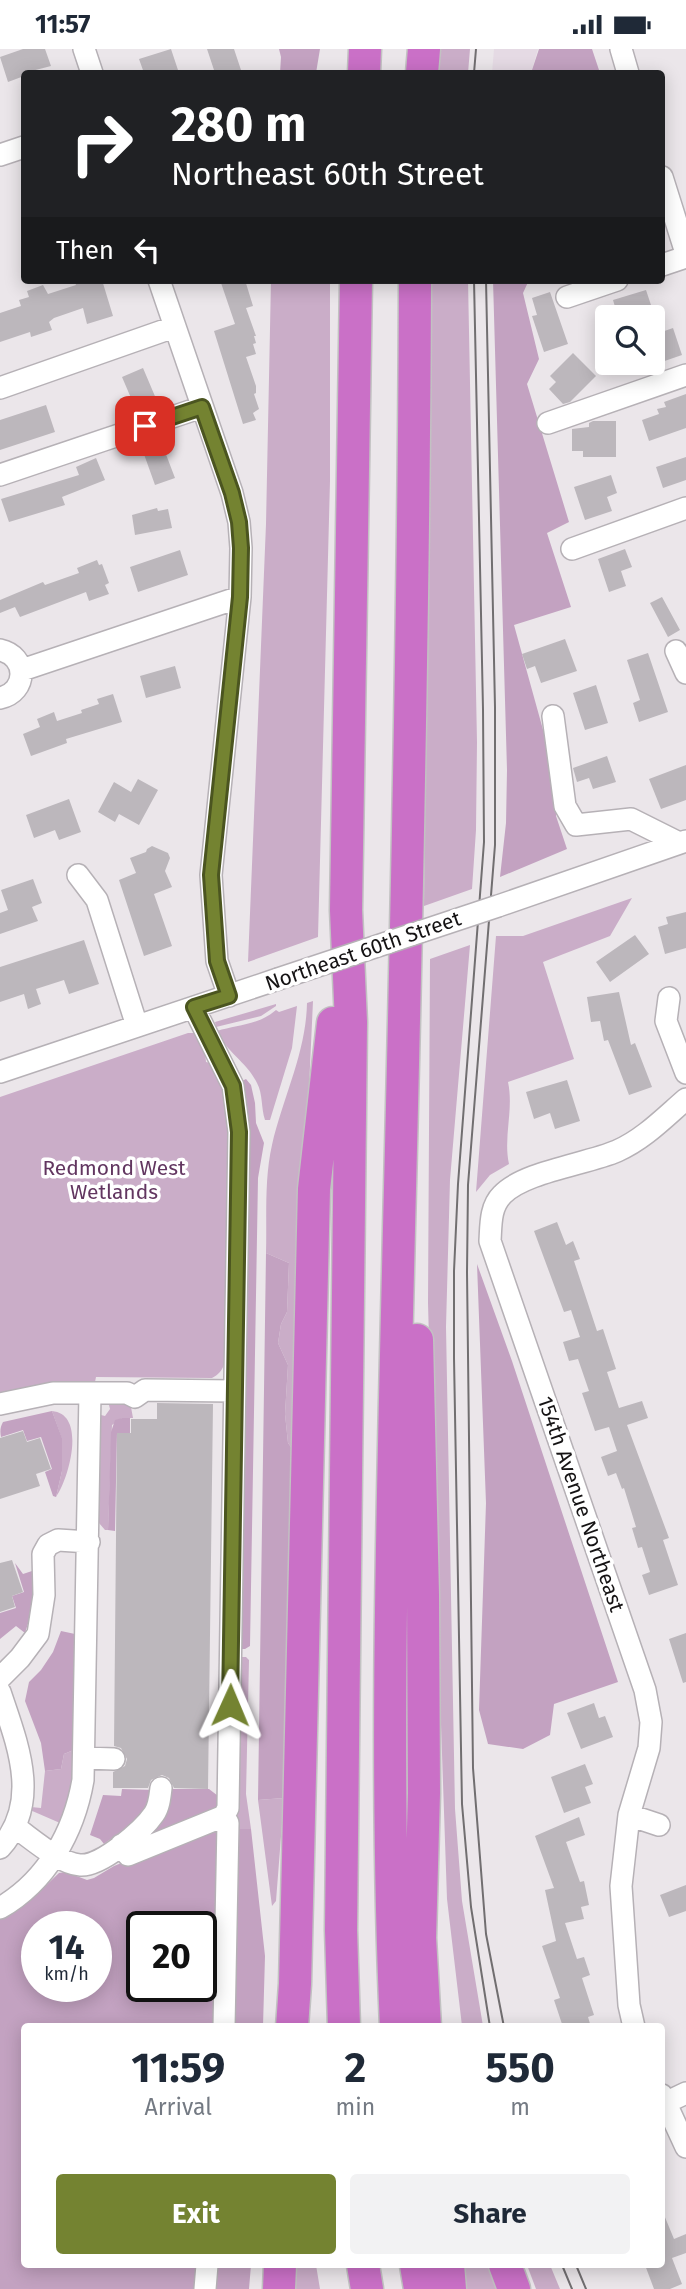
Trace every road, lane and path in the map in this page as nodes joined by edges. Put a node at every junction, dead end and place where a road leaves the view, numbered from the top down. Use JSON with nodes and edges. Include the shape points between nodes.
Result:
{"nodes":[{"id":1,"x":84,"y":49,"type":"edge"},
{"id":2,"x":365,"y":49,"type":"edge"},
{"id":3,"x":424,"y":49,"type":"edge"},
{"id":4,"x":621,"y":49,"type":"edge"},
{"id":5,"x":91,"y":70,"type":"edge"},
{"id":6,"x":364,"y":70,"type":"edge"},
{"id":7,"x":422,"y":70,"type":"edge"},
{"id":8,"x":627,"y":70,"type":"edge"},
{"id":9,"x":21,"y":148,"type":"edge"},
{"id":10,"x":0,"y":155,"type":"edge"},
{"id":11,"x":665,"y":187,"type":"edge"},
{"id":12,"x":686,"y":255,"type":"edge"},
{"id":13,"x":665,"y":264,"type":"edge"},
{"id":14,"x":160,"y":284,"type":"edge"},
{"id":15,"x":356,"y":284,"type":"edge"},
{"id":16,"x":415,"y":284,"type":"edge"},
{"id":17,"x":606,"y":284,"type":"edge"},
{"id":18,"x":567,"y":297,"type":"dead end"},
{"id":19,"x":174,"y":327,"type":"junction"},
{"id":20,"x":686,"y":375,"type":"edge"},
{"id":21,"x":0,"y":388,"type":"edge"},
{"id":22,"x":202,"y":407,"type":"junction"},
{"id":23,"x":548,"y":423,"type":"dead end"},
{"id":24,"x":0,"y":475,"type":"edge"},
{"id":25,"x":686,"y":508,"type":"edge"},
{"id":26,"x":572,"y":549,"type":"dead end"},
{"id":27,"x":240,"y":597,"type":"junction"},
{"id":28,"x":0,"y":650,"type":"edge"},
{"id":29,"x":676,"y":651,"type":"dead end"},
{"id":30,"x":22,"y":670,"type":"junction"},
{"id":31,"x":686,"y":673,"type":"edge"},
{"id":32,"x":0,"y":698,"type":"edge"},
{"id":33,"x":553,"y":716,"type":"dead end"},
{"id":34,"x":683,"y":842,"type":"edge"},
{"id":35,"x":78,"y":875,"type":"dead end"},
{"id":36,"x":346,"y":910,"type":"junction"},
{"id":37,"x":406,"y":975,"type":"junction"},
{"id":38,"x":229,"y":996,"type":"junction"},
{"id":39,"x":668,"y":998,"type":"dead end"},
{"id":40,"x":194,"y":1007,"type":"junction"},
{"id":41,"x":137,"y":1026,"type":"junction"},
{"id":42,"x":0,"y":1072,"type":"edge"},
{"id":43,"x":686,"y":1073,"type":"edge"},
{"id":44,"x":686,"y":1099,"type":"edge"},
{"id":45,"x":234,"y":1391,"type":"junction"},
{"id":46,"x":90,"y":1393,"type":"junction"},
{"id":47,"x":0,"y":1404,"type":"edge"},
{"id":48,"x":89,"y":1542,"type":"junction"},
{"id":49,"x":0,"y":1678,"type":"edge"},
{"id":50,"x":0,"y":1692,"type":"edge"},
{"id":51,"x":85,"y":1758,"type":"junction"},
{"id":52,"x":114,"y":1759,"type":"dead end"},
{"id":53,"x":161,"y":1788,"type":"dead end"},
{"id":54,"x":424,"y":1793,"type":"junction"},
{"id":55,"x":629,"y":1815,"type":"junction"},
{"id":56,"x":224,"y":1816,"type":"junction"},
{"id":57,"x":659,"y":1825,"type":"dead end"},
{"id":58,"x":15,"y":1827,"type":"junction"},
{"id":59,"x":121,"y":1845,"type":"junction"},
{"id":60,"x":0,"y":1848,"type":"edge"},
{"id":61,"x":56,"y":1855,"type":"junction"},
{"id":62,"x":0,"y":1908,"type":"edge"},
{"id":63,"x":224,"y":2023,"type":"edge"},
{"id":64,"x":292,"y":2023,"type":"edge"},
{"id":65,"x":344,"y":2023,"type":"edge"},
{"id":66,"x":396,"y":2023,"type":"edge"},
{"id":67,"x":425,"y":2023,"type":"edge"},
{"id":68,"x":442,"y":2023,"type":"edge"},
{"id":69,"x":633,"y":2023,"type":"edge"},
{"id":70,"x":686,"y":2093,"type":"edge"},
{"id":71,"x":665,"y":2099,"type":"edge"},
{"id":72,"x":665,"y":2101,"type":"edge"},
{"id":73,"x":686,"y":2147,"type":"edge"},
{"id":74,"x":207,"y":2268,"type":"edge"},
{"id":75,"x":279,"y":2268,"type":"edge"},
{"id":76,"x":364,"y":2268,"type":"edge"},
{"id":77,"x":416,"y":2268,"type":"edge"},
{"id":78,"x":447,"y":2268,"type":"edge"},
{"id":79,"x":506,"y":2268,"type":"edge"},
{"id":80,"x":205,"y":2289,"type":"edge"},
{"id":81,"x":279,"y":2289,"type":"edge"},
{"id":82,"x":367,"y":2289,"type":"edge"},
{"id":83,"x":420,"y":2289,"type":"edge"},
{"id":84,"x":450,"y":2289,"type":"edge"},
{"id":85,"x":514,"y":2289,"type":"edge"}],
"edges":[{"from":1,"to":5,"type":"street"},
{"from":2,"to":6,"type":"highway"},
{"from":3,"to":7,"type":"highway"},
{"from":4,"to":8,"type":"street"},
{"from":9,"to":10,"type":"street"},
{"from":11,"to":12,"type":"street"},
{"from":12,"to":13,"type":"street"},
{"from":14,"to":19,"type":"street"},
{"from":15,"to":36,"type":"highway"},
{"from":16,"to":37,"type":"highway"},
{"from":17,"to":18,"type":"street"},
{"from":19,"to":21,"type":"street"},
{"from":19,"to":22,"type":"street"},
{"from":20,"to":23,"type":"street"},
{"from":22,"to":24,"type":"street"},
{"from":22,"to":27,"type":"street","via":[[239,522]]},
{"from":25,"to":26,"type":"street"},
{"from":27,"to":30,"type":"street"},
{"from":27,"to":38,"type":"street","via":[[211,875],[217,961]]},
{"from":28,"to":30,"type":"street","via":[[11,653]]},
{"from":29,"to":31,"type":"street"},
{"from":30,"to":32,"type":"street","via":[[16,690]]},
{"from":33,"to":34,"type":"street","via":[[565,806],[576,825],[631,819]]},
{"from":34,"to":38,"type":"street","name":"Northeast 60th Street","bridge":true},
{"from":35,"to":41,"type":"street","via":[[97,900]]},
{"from":36,"to":64,"type":"highway","via":[[314,1189]]},
{"from":36,"to":65,"type":"highway","via":[[351,1022],[341,1930]]},
{"from":37,"to":54,"type":"highway"},
{"from":37,"to":66,"type":"highway","via":[[390,1611]]},
{"from":38,"to":40,"type":"street","name":"Northeast 60th Street"},
{"from":39,"to":43,"type":"street","via":[[666,1021]]},
{"from":40,"to":41,"type":"street","name":"Northeast 60th Street"},
{"from":40,"to":45,"type":"street","via":[[233,1086],[239,1132]]},
{"from":41,"to":42,"type":"street","name":"Northeast 60th Street"},
{"from":44,"to":55,"type":"street","name":"154th Avenue Northeast","via":[[639,1139],[615,1152],[516,1184],[501,1195],[492,1213],[490,1241],[645,1690],[652,1722],[649,1748]]},
{"from":45,"to":46,"type":"street","via":[[145,1390],[135,1397]]},
{"from":45,"to":56,"type":"street","via":[[228,1808]]},
{"from":46,"to":47,"type":"street","via":[[53,1393]]},
{"from":46,"to":48,"type":"street"},
{"from":48,"to":49,"type":"street","via":[[42,1538],[44,1595],[38,1634]]},
{"from":48,"to":51,"type":"street"},
{"from":50,"to":58,"type":"street","via":[[23,1771],[23,1799]]},
{"from":51,"to":52,"type":"street"},
{"from":51,"to":61,"type":"street","via":[[79,1801]]},
{"from":53,"to":59,"type":"street","via":[[155,1813]]},
{"from":54,"to":67,"type":"highway","via":[[420,1938]]},
{"from":54,"to":68,"type":"highway"},
{"from":55,"to":57,"type":"street"},
{"from":55,"to":69,"type":"street","name":"154th Avenue Northeast","via":[[621,1886]]},
{"from":56,"to":59,"type":"street","via":[[128,1855]]},
{"from":56,"to":63,"type":"street","via":[[228,1823]]},
{"from":58,"to":60,"type":"street"},
{"from":58,"to":61,"type":"street"},
{"from":59,"to":61,"type":"street","via":[[95,1863],[79,1865]]},
{"from":61,"to":62,"type":"street","via":[[16,1899]]},
{"from":70,"to":71,"type":"street"},
{"from":72,"to":73,"type":"street"},
{"from":74,"to":80,"type":"street"},
{"from":75,"to":81,"type":"highway"},
{"from":76,"to":82,"type":"highway"},
{"from":77,"to":83,"type":"highway"},
{"from":78,"to":84,"type":"highway"},
{"from":79,"to":85,"type":"highway"}]}
